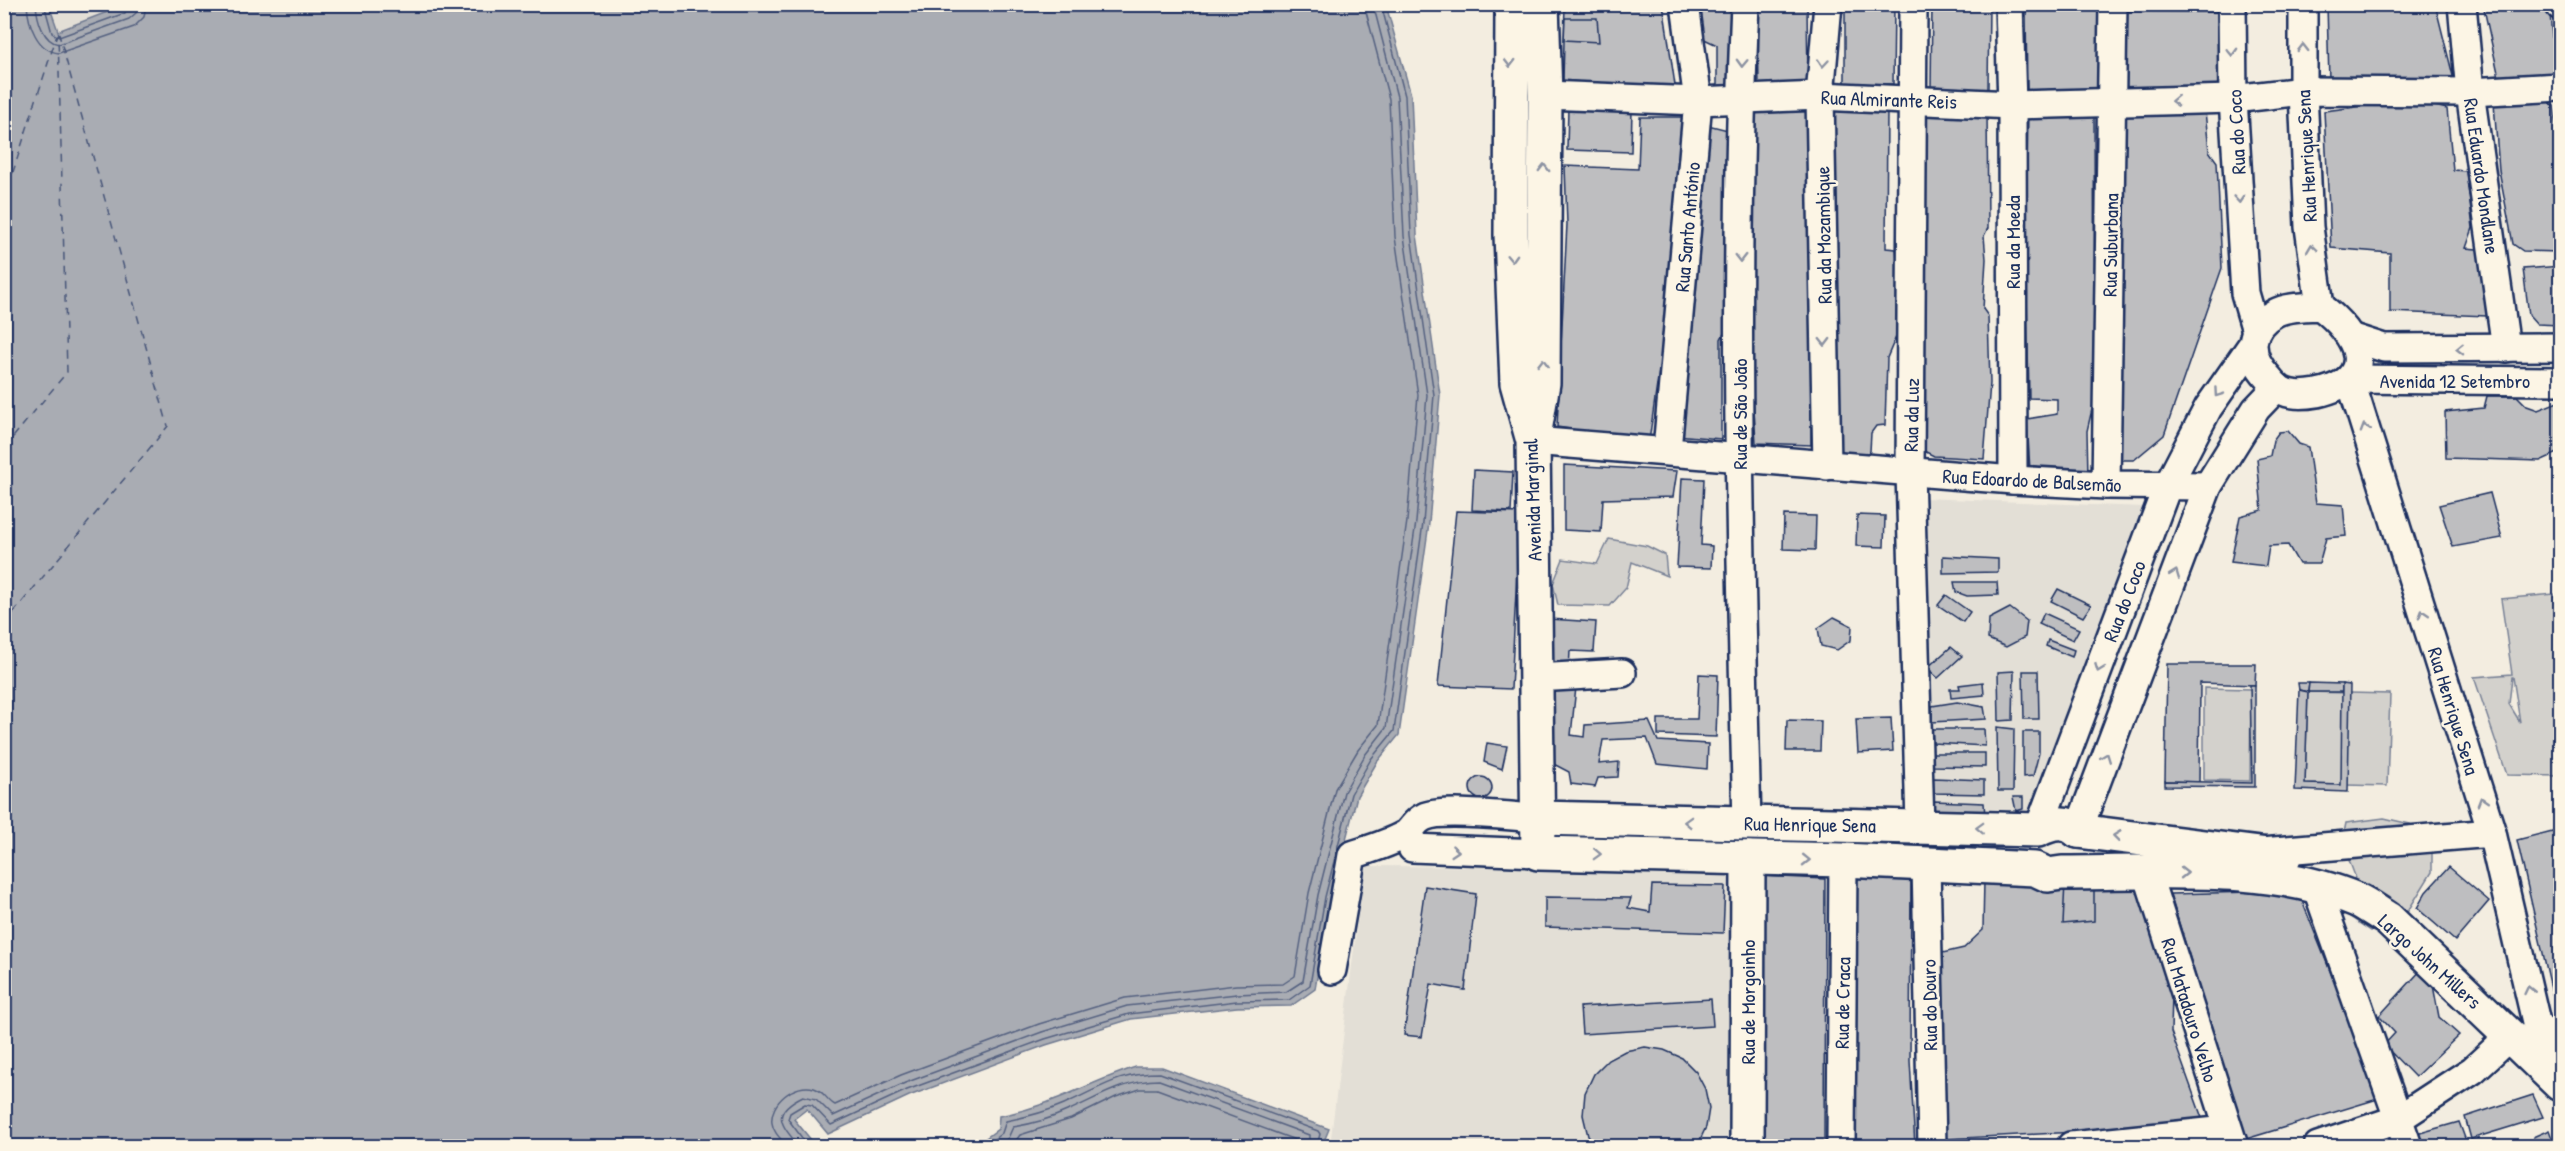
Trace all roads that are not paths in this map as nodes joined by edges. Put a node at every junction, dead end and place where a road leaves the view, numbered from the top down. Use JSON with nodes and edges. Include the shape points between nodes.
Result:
{"nodes":[{"id":1,"x":1512,"y":4,"type":"edge"},
{"id":2,"x":1542,"y":4,"type":"edge"},
{"id":3,"x":1685,"y":4,"type":"edge"},
{"id":4,"x":1745,"y":4,"type":"edge"},
{"id":5,"x":1828,"y":4,"type":"edge"},
{"id":6,"x":1913,"y":4,"type":"edge"},
{"id":7,"x":2009,"y":4,"type":"edge"},
{"id":8,"x":2113,"y":4,"type":"edge"},
{"id":9,"x":2232,"y":4,"type":"edge"},
{"id":10,"x":2303,"y":4,"type":"edge"},
{"id":11,"x":2462,"y":4,"type":"edge"},
{"id":12,"x":2560,"y":87,"type":"edge"},
{"id":13,"x":2303,"y":91,"type":"junction"},
{"id":14,"x":2470,"y":92,"type":"junction"},
{"id":15,"x":1545,"y":95,"type":"junction"},
{"id":16,"x":1820,"y":96,"type":"junction"},
{"id":17,"x":1741,"y":99,"type":"junction"},
{"id":18,"x":2233,"y":99,"type":"junction"},
{"id":19,"x":1698,"y":100,"type":"junction"},
{"id":20,"x":1914,"y":100,"type":"junction"},
{"id":21,"x":2113,"y":103,"type":"junction"},
{"id":22,"x":2012,"y":105,"type":"junction"},
{"id":23,"x":2320,"y":306,"type":"junction"},
{"id":24,"x":2254,"y":338,"type":"junction"},
{"id":25,"x":2353,"y":338,"type":"junction"},
{"id":26,"x":2560,"y":347,"type":"edge"},
{"id":27,"x":2506,"y":348,"type":"junction"},
{"id":28,"x":2350,"y":379,"type":"junction"},
{"id":29,"x":2560,"y":381,"type":"edge"},
{"id":30,"x":2277,"y":387,"type":"junction"},
{"id":31,"x":1533,"y":441,"type":"junction"},
{"id":32,"x":1666,"y":450,"type":"junction"},
{"id":33,"x":1738,"y":459,"type":"junction"},
{"id":34,"x":1827,"y":466,"type":"junction"},
{"id":35,"x":1910,"y":472,"type":"junction"},
{"id":36,"x":2013,"y":480,"type":"junction"},
{"id":37,"x":2106,"y":485,"type":"junction"},
{"id":38,"x":2208,"y":486,"type":"junction"},
{"id":39,"x":2167,"y":487,"type":"junction"},
{"id":40,"x":1622,"y":673,"type":"dead end"},
{"id":41,"x":1537,"y":678,"type":"junction"},
{"id":42,"x":1539,"y":818,"type":"junction"},
{"id":43,"x":1747,"y":824,"type":"junction"},
{"id":44,"x":1920,"y":826,"type":"junction"},
{"id":45,"x":2038,"y":830,"type":"junction"},
{"id":46,"x":2078,"y":831,"type":"junction"},
{"id":47,"x":2492,"y":833,"type":"junction"},
{"id":48,"x":1407,"y":834,"type":"junction"},
{"id":49,"x":1538,"y":853,"type":"junction"},
{"id":50,"x":2254,"y":853,"type":"junction"},
{"id":51,"x":1748,"y":858,"type":"junction"},
{"id":52,"x":1843,"y":861,"type":"junction"},
{"id":53,"x":1926,"y":864,"type":"junction"},
{"id":54,"x":2049,"y":871,"type":"junction"},
{"id":55,"x":2148,"y":873,"type":"junction"},
{"id":56,"x":2316,"y":886,"type":"junction"},
{"id":57,"x":1332,"y":970,"type":"dead end"},
{"id":58,"x":2511,"y":1035,"type":"junction"},
{"id":59,"x":2555,"y":1046,"type":"edge"},
{"id":60,"x":2560,"y":1083,"type":"edge"},
{"id":61,"x":2398,"y":1119,"type":"junction"},
{"id":62,"x":2231,"y":1138,"type":"edge"},
{"id":63,"x":1747,"y":1146,"type":"edge"},
{"id":64,"x":1841,"y":1146,"type":"edge"},
{"id":65,"x":1932,"y":1146,"type":"edge"},
{"id":66,"x":2071,"y":1146,"type":"edge"},
{"id":67,"x":2318,"y":1146,"type":"edge"},
{"id":68,"x":2408,"y":1146,"type":"edge"}],
"edges":[{"from":1,"to":31,"type":"main road","name":"Avenida Marginal","one_way":true,"via":[[1511,235],[1517,383]]},
{"from":2,"to":15,"type":"main road"},
{"from":3,"to":19,"type":"street","name":"Rua Santo António"},
{"from":4,"to":17,"type":"street","name":"Rua de São João","one_way":true},
{"from":5,"to":16,"type":"street","name":"Rua da Mozambique","one_way":true},
{"from":6,"to":20,"type":"street","name":"Rua da Luz"},
{"from":7,"to":22,"type":"street","name":"Rua da Moeda"},
{"from":8,"to":21,"type":"street","name":"Rua Suburbana"},
{"from":9,"to":18,"type":"street","name":"Rua do Coco","one_way":true},
{"from":13,"to":10,"type":"street","name":"Rua Henrique Sena","one_way":true},
{"from":11,"to":14,"type":"street","name":"Rua Eduardo Mondlane"},
{"from":12,"to":14,"type":"street"},
{"from":13,"to":14,"type":"street"},
{"from":13,"to":18,"type":"street","name":"Rua Almirante Reis"},
{"from":23,"to":13,"type":"street","name":"Rua Henrique Sena","one_way":true,"via":[[2309,227]]},
{"from":14,"to":27,"type":"street","name":"Rua Eduardo Mondlane"},
{"from":15,"to":19,"type":"street","name":"Rua Almirante Reis"},
{"from":31,"to":15,"type":"main road","one_way":true,"via":[[1543,383]]},
{"from":16,"to":17,"type":"street","name":"Rua Almirante Reis"},
{"from":16,"to":20,"type":"street","name":"Rua Almirante Reis"},
{"from":16,"to":34,"type":"street","name":"Rua da Mozambique","one_way":true},
{"from":17,"to":19,"type":"street","name":"Rua Almirante Reis"},
{"from":17,"to":33,"type":"street","name":"Rua de São João","one_way":true},
{"from":18,"to":21,"type":"street","name":"Rua Almirante Reis","one_way":true},
{"from":18,"to":24,"type":"street","name":"Rua do Coco","one_way":true,"via":[[2245,293]]},
{"from":19,"to":32,"type":"street","name":"Rua Santo António"},
{"from":20,"to":22,"type":"street","name":"Rua Almirante Reis"},
{"from":20,"to":35,"type":"street","name":"Rua da Luz"},
{"from":21,"to":22,"type":"street","name":"Rua Almirante Reis"},
{"from":21,"to":37,"type":"street","name":"Rua Suburbana"},
{"from":22,"to":36,"type":"street","name":"Rua da Moeda"},
{"from":23,"to":24,"type":"street","via":[[2277,312]]},
{"from":23,"to":25,"type":"street"},
{"from":24,"to":30,"type":"street","via":[[2257,365]]},
{"from":24,"to":39,"type":"street","name":"Rua do Coco","one_way":true,"via":[[2208,408]]},
{"from":27,"to":25,"type":"street","name":"Avenida 12 Setembro","one_way":true,"via":[[2384,348]]},
{"from":25,"to":28,"type":"street","via":[[2358,359]]},
{"from":26,"to":27,"type":"street","name":"Avenida 12 Setembro"},
{"from":28,"to":29,"type":"street","name":"Avenida 12 Setembro"},
{"from":28,"to":30,"type":"street","via":[[2331,390],[2304,395],[2283,392]]},
{"from":47,"to":28,"type":"street","name":"Rua Henrique Sena","one_way":true},
{"from":30,"to":38,"type":"street","name":"Rua do Coco","via":[[2256,409]]},
{"from":31,"to":32,"type":"street","name":"Rua Edoardo de Balsemão"},
{"from":31,"to":41,"type":"main road","name":"Avenida Marginal"},
{"from":32,"to":33,"type":"street","name":"Rua Edoardo de Balsemão"},
{"from":33,"to":34,"type":"street","name":"Rua Edoardo de Balsemão"},
{"from":33,"to":43,"type":"street","name":"Rua de São João"},
{"from":34,"to":35,"type":"street","name":"Rua Edoardo de Balsemão"},
{"from":35,"to":36,"type":"street","name":"Rua Edoardo de Balsemão"},
{"from":35,"to":44,"type":"street","name":"Rua da Luz"},
{"from":36,"to":37,"type":"street","name":"Rua Edoardo de Balsemão"},
{"from":37,"to":39,"type":"street","name":"Rua Edoardo de Balsemão"},
{"from":38,"to":39,"type":"street","name":"Rua Edoardo de Balsemão"},
{"from":46,"to":38,"type":"street","name":"Rua do Coco","one_way":true},
{"from":39,"to":45,"type":"street","name":"Rua do Coco","one_way":true},
{"from":40,"to":41,"type":"street"},
{"from":41,"to":42,"type":"main road","name":"Avenida Marginal"},
{"from":43,"to":42,"type":"main road","name":"Rua Henrique Sena","one_way":true},
{"from":42,"to":48,"type":"street","via":[[1459,813],[1425,816]]},
{"from":42,"to":49,"type":"main road","name":"Avenida Marginal"},
{"from":43,"to":44,"type":"main road","name":"Rua Henrique Sena"},
{"from":45,"to":44,"type":"main road","name":"Rua Henrique Sena","one_way":true},
{"from":45,"to":46,"type":"main road","name":"Rua Henrique Sena","via":[[2063,824]]},
{"from":45,"to":54,"type":"main road","name":"Rua do Coco","via":[[2028,854]]},
{"from":50,"to":46,"type":"main road","name":"Largo John Millers","one_way":true},
{"from":46,"to":54,"type":"main road","name":"Rua do Coco","via":[[2076,859]]},
{"from":47,"to":50,"type":"street"},
{"from":59,"to":47,"type":"street","name":"Rua Henrique Sena","one_way":true,"via":[[2536,1022]]},
{"from":48,"to":49,"type":"street","one_way":true,"via":[[1412,848]]},
{"from":48,"to":57,"type":"street","via":[[1352,855]]},
{"from":49,"to":51,"type":"main road","name":"Rua Henrique Sena","one_way":true},
{"from":50,"to":59,"type":"main road","name":"Largo John Millers","via":[[2331,867],[2389,898]]},
{"from":51,"to":52,"type":"main road","name":"Rua Henrique Sena","one_way":true},
{"from":51,"to":63,"type":"main road","name":"Rua de Morgoinho"},
{"from":52,"to":53,"type":"main road","name":"Rua Henrique Sena"},
{"from":52,"to":64,"type":"street","name":"Rua de Craca"},
{"from":53,"to":54,"type":"main road","name":"Rua Henrique Sena"},
{"from":53,"to":65,"type":"street","name":"Rua do Douro"},
{"from":54,"to":55,"type":"main road","name":"Largo John Millers"},
{"from":55,"to":56,"type":"main road","name":"Largo John Millers","one_way":true,"via":[[2275,877]]},
{"from":55,"to":62,"type":"street","name":"Rua Matadouro Velho"},
{"from":56,"to":58,"type":"main road","name":"Largo John Millers","via":[[2359,900],[2388,919]]},
{"from":56,"to":61,"type":"street"},
{"from":58,"to":60,"type":"main road","name":"Largo John Millers"},
{"from":58,"to":61,"type":"street","via":[[2473,1070]]},
{"from":61,"to":67,"type":"street"},
{"from":61,"to":68,"type":"street"},
{"from":62,"to":66,"type":"street"}]}
